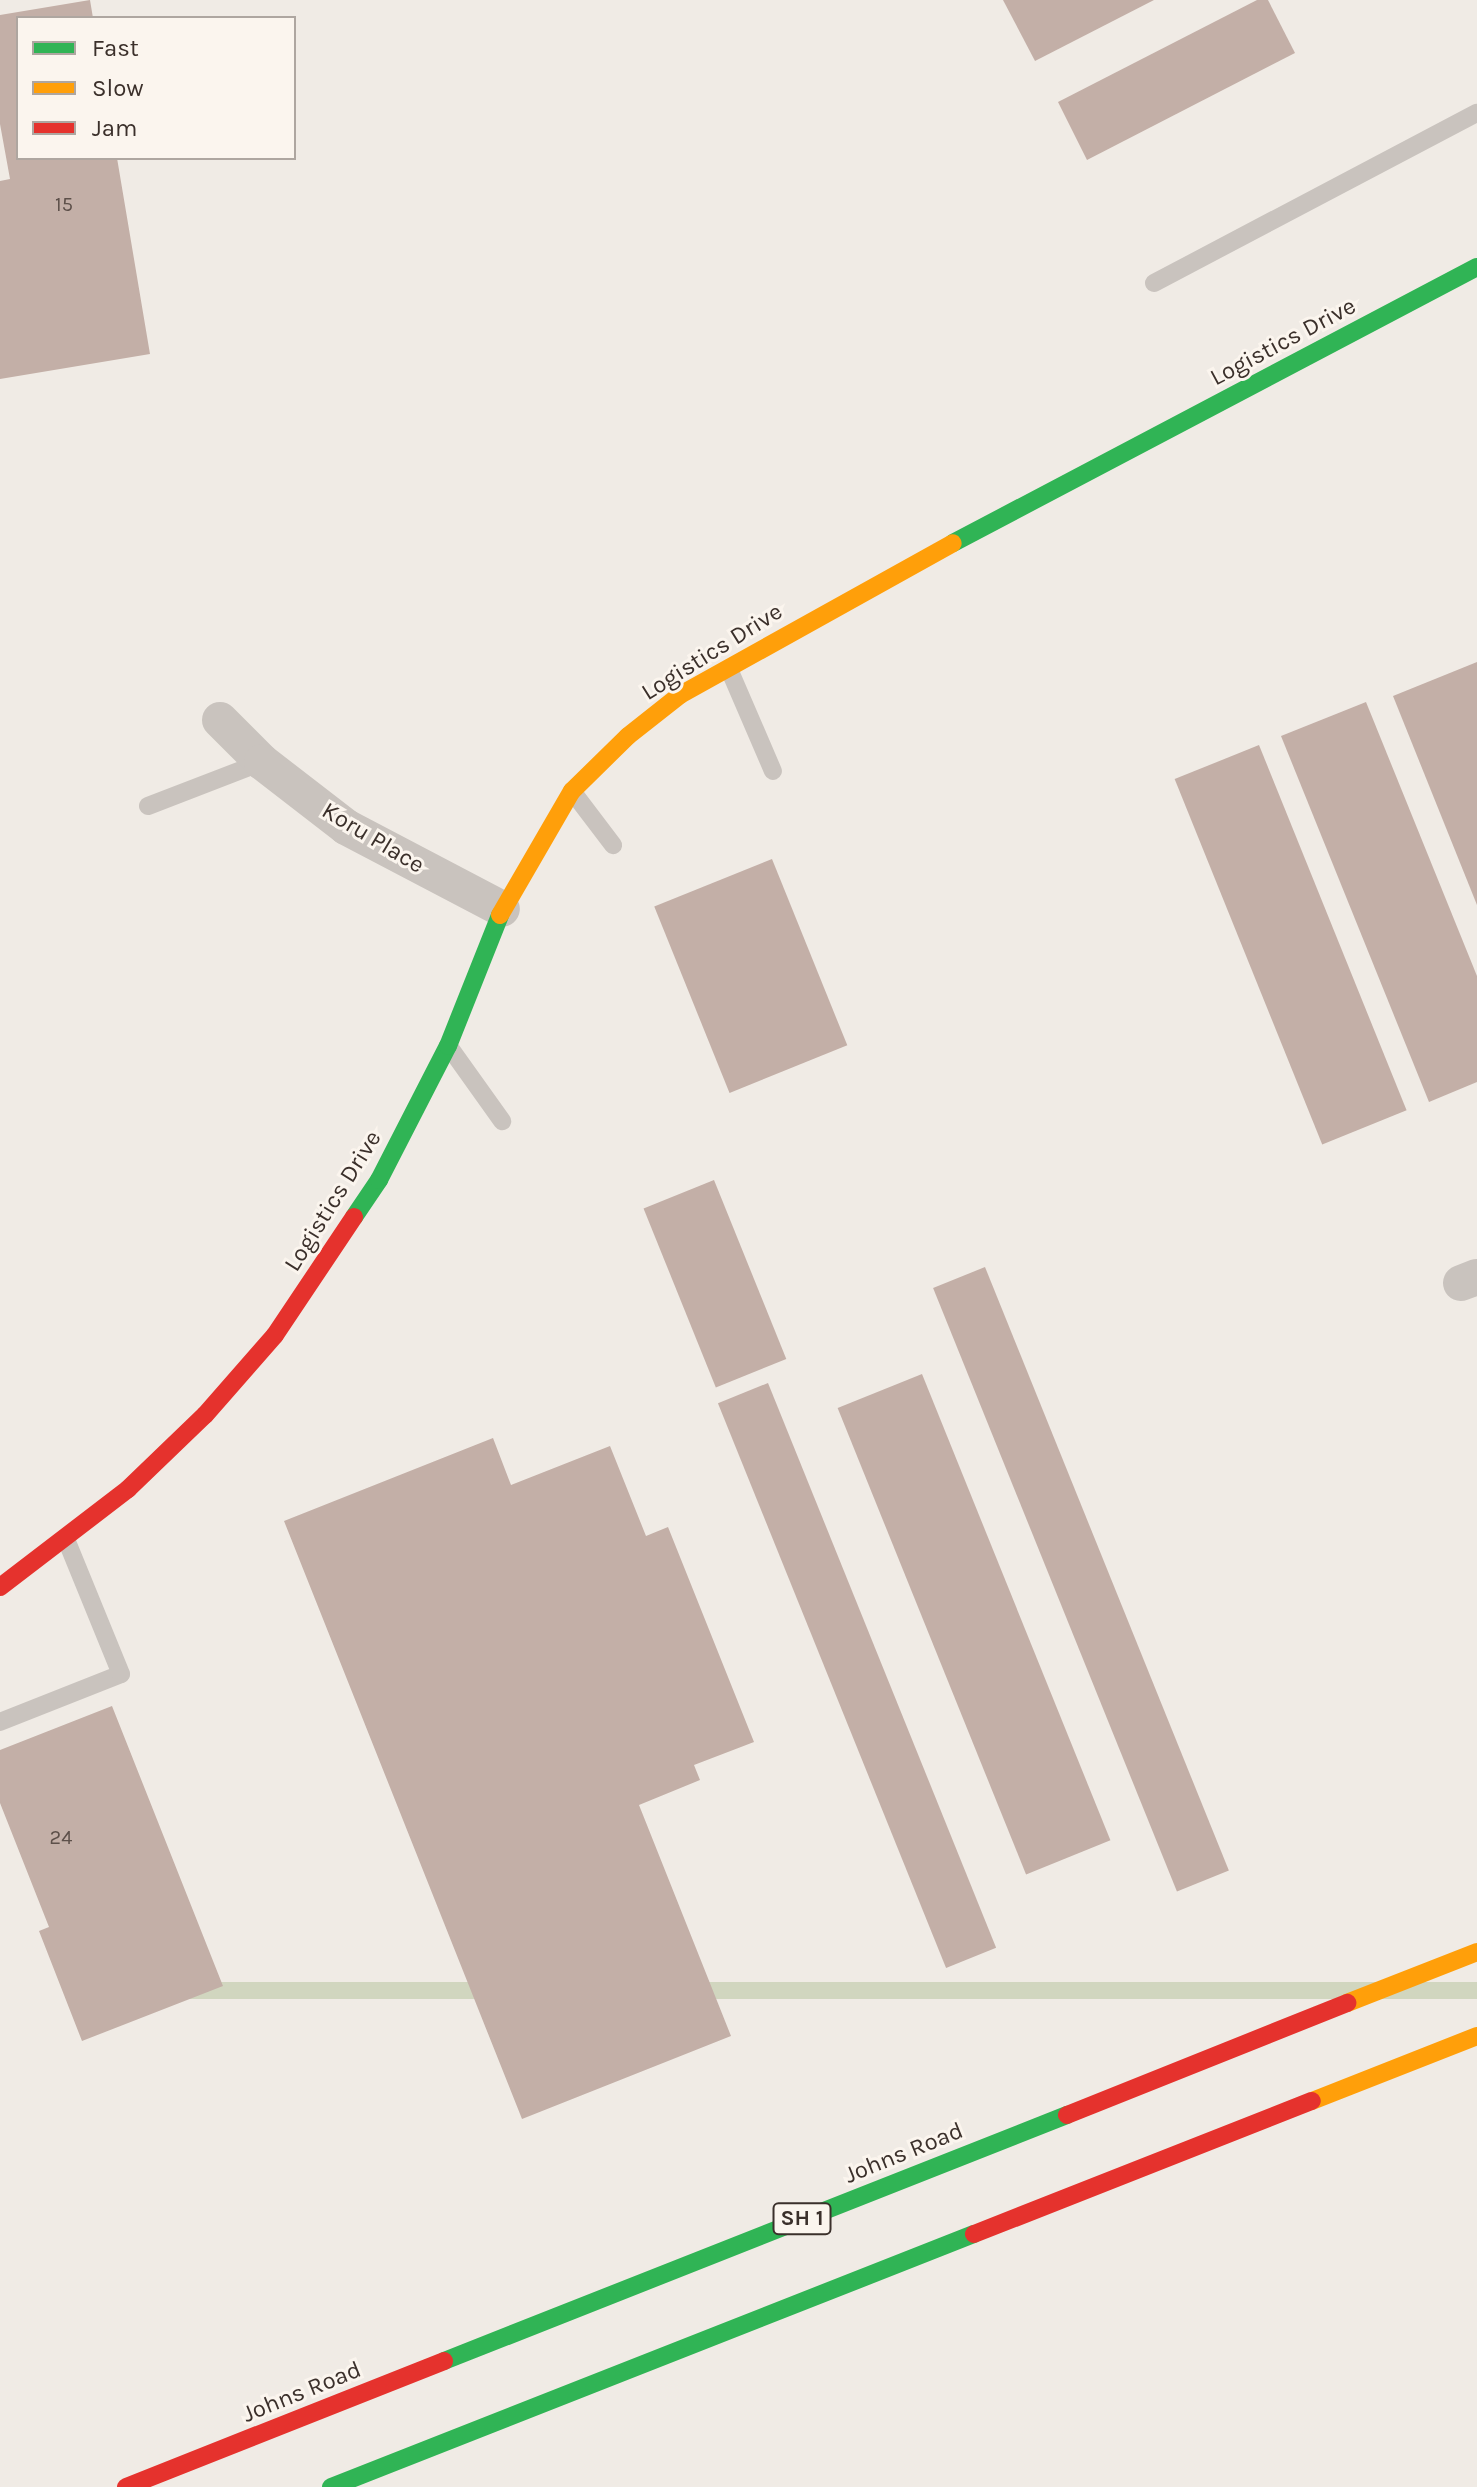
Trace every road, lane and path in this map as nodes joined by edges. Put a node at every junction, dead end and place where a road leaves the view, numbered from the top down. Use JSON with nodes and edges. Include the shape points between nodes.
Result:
{"nodes":[{"id":1,"x":1477,"y":113,"type":"edge"},
{"id":2,"x":1477,"y":267,"type":"edge"},
{"id":3,"x":1154,"y":283,"type":"dead end"},
{"id":4,"x":729,"y":669,"type":"junction"},
{"id":5,"x":220,"y":720,"type":"dead end"},
{"id":6,"x":262,"y":762,"type":"junction"},
{"id":7,"x":773,"y":771,"type":"dead end"},
{"id":8,"x":572,"y":791,"type":"junction"},
{"id":9,"x":148,"y":806,"type":"dead end"},
{"id":10,"x":613,"y":845,"type":"dead end"},
{"id":11,"x":502,"y":909,"type":"junction"},
{"id":12,"x":448,"y":1046,"type":"junction"},
{"id":13,"x":502,"y":1121,"type":"dead end"},
{"id":14,"x":66,"y":1539,"type":"junction"},
{"id":15,"x":0,"y":1587,"type":"edge"},
{"id":16,"x":0,"y":1722,"type":"edge"},
{"id":17,"x":1477,"y":1952,"type":"edge"},
{"id":18,"x":1477,"y":2036,"type":"edge"},
{"id":19,"x":126,"y":2487,"type":"edge"},
{"id":20,"x":331,"y":2487,"type":"edge"}],
"edges":[{"from":1,"to":3,"type":"lane"},
{"from":2,"to":4,"type":"main road","name":"Logistics Drive","via":[[823,612]]},
{"from":4,"to":7,"type":"lane"},
{"from":4,"to":8,"type":"main road","name":"Logistics Drive","via":[[680,695]]},
{"from":5,"to":6,"type":"street","name":"Koru Place"},
{"from":6,"to":9,"type":"lane"},
{"from":6,"to":11,"type":"street","name":"Koru Place","via":[[346,827]]},
{"from":8,"to":10,"type":"lane"},
{"from":8,"to":11,"type":"main road","name":"Logistics Drive"},
{"from":11,"to":12,"type":"main road","name":"Logistics Drive"},
{"from":12,"to":13,"type":"lane"},
{"from":12,"to":14,"type":"main road","name":"Logistics Drive","via":[[379,1180],[275,1335],[194,1425]]},
{"from":14,"to":15,"type":"main road","name":"Logistics Drive"},
{"from":14,"to":16,"type":"lane","via":[[121,1674]]},
{"from":17,"to":19,"type":"main road","name":"Johns Road","number":"SH 1"},
{"from":18,"to":20,"type":"main road"}]}
